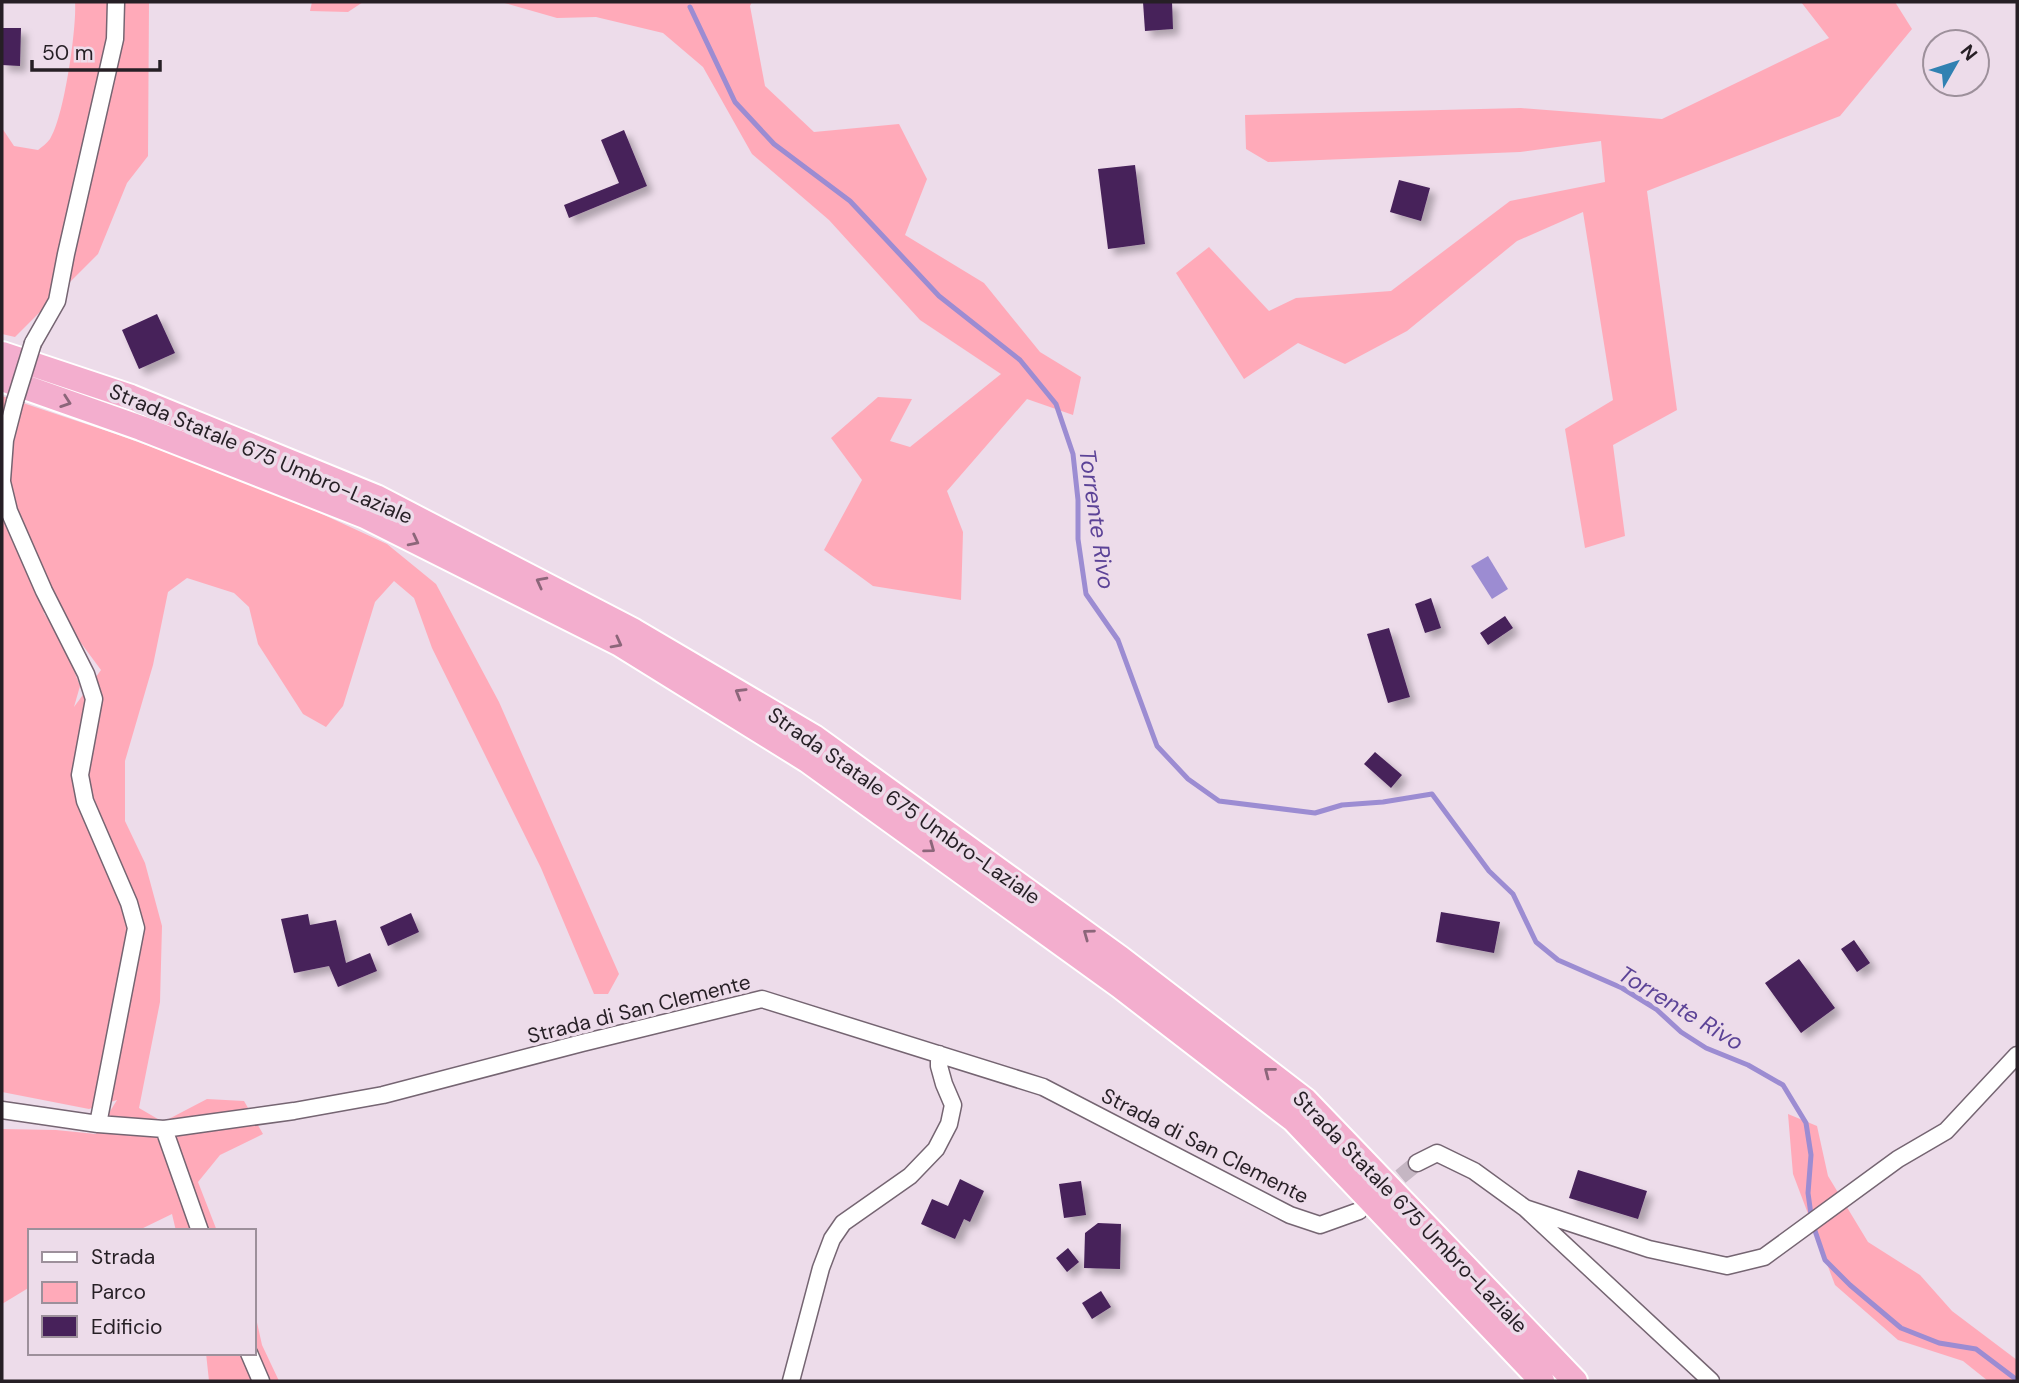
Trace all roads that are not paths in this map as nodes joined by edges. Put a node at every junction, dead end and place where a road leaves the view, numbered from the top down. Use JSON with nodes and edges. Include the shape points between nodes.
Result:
{"nodes":[{"id":1,"x":116,"y":2,"type":"edge"},
{"id":2,"x":2,"y":354,"type":"edge"},
{"id":3,"x":2,"y":379,"type":"edge"},
{"id":4,"x":2,"y":481,"type":"edge"},
{"id":5,"x":939,"y":1054,"type":"junction"},
{"id":6,"x":2017,"y":1055,"type":"edge"},
{"id":7,"x":2,"y":1110,"type":"edge"},
{"id":8,"x":98,"y":1124,"type":"junction"},
{"id":9,"x":164,"y":1129,"type":"junction"},
{"id":10,"x":1417,"y":1163,"type":"tunnel mouth"},
{"id":11,"x":1525,"y":1208,"type":"junction"},
{"id":12,"x":1359,"y":1211,"type":"dead end"},
{"id":13,"x":199,"y":1229,"type":"edge"},
{"id":14,"x":250,"y":1355,"type":"edge"},
{"id":15,"x":261,"y":1381,"type":"edge"},
{"id":16,"x":791,"y":1381,"type":"edge"},
{"id":17,"x":1542,"y":1381,"type":"edge"},
{"id":18,"x":1575,"y":1381,"type":"edge"},
{"id":19,"x":1711,"y":1381,"type":"edge"}],
"edges":[{"from":1,"to":4,"type":"street","bridge":true,"via":[[115,39],[57,301],[33,343],[15,401],[5,440]]},
{"from":18,"to":2,"type":"highway","name":"Strada Statale 675 Umbro-Laziale","one_way":true,"via":[[1305,1100],[1120,958],[814,737],[634,631],[376,496],[131,397]]},
{"from":3,"to":17,"type":"highway","name":"Strada Statale 675 Umbro-Laziale","one_way":true,"via":[[142,428],[365,516],[620,645],[807,760],[1120,986],[1294,1120]]},
{"from":4,"to":8,"type":"street","via":[[9,511],[94,699],[80,775],[85,800],[136,928]]},
{"from":5,"to":9,"type":"street","name":"Strada di San Clemente","via":[[762,999],[383,1095]]},
{"from":5,"to":12,"type":"street","name":"Strada di San Clemente","via":[[1043,1087],[1290,1215],[1320,1225]]},
{"from":5,"to":16,"type":"street","via":[[953,1105],[949,1124],[936,1149],[910,1176],[838,1231],[821,1268]]},
{"from":6,"to":11,"type":"street","via":[[1946,1131],[1898,1159],[1764,1257],[1727,1266],[1649,1249]]},
{"from":7,"to":8,"type":"street","name":"Strada di San Clemente"},
{"from":8,"to":9,"type":"street","name":"Strada di San Clemente"},
{"from":9,"to":13,"type":"street"},
{"from":10,"to":11,"type":"street","via":[[1437,1153],[1474,1171]]},
{"from":11,"to":19,"type":"street"},
{"from":14,"to":15,"type":"street"}]}
